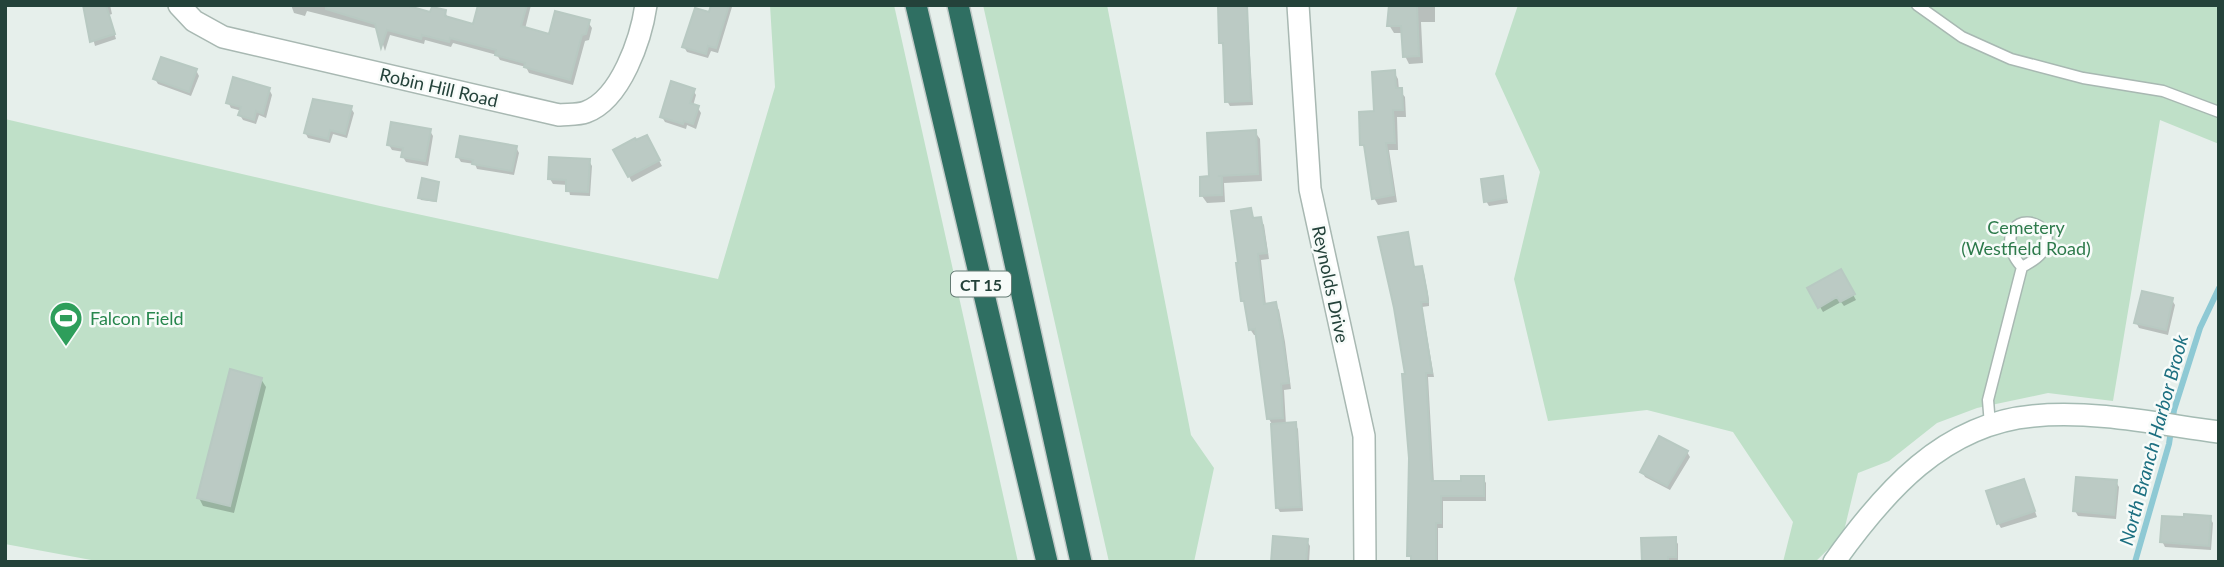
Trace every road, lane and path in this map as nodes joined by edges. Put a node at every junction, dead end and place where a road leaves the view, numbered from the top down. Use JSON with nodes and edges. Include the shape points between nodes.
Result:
{"nodes":[{"id":1,"x":179,"y":5,"type":"edge"},
{"id":2,"x":646,"y":5,"type":"edge"},
{"id":3,"x":916,"y":5,"type":"edge"},
{"id":4,"x":958,"y":5,"type":"edge"},
{"id":5,"x":1298,"y":5,"type":"edge"},
{"id":6,"x":1917,"y":5,"type":"edge"},
{"id":7,"x":2219,"y":112,"type":"edge"},
{"id":8,"x":2022,"y":267,"type":"dead end"},
{"id":9,"x":1990,"y":425,"type":"junction"},
{"id":10,"x":2219,"y":432,"type":"edge"},
{"id":11,"x":1047,"y":562,"type":"edge"},
{"id":12,"x":1081,"y":562,"type":"edge"},
{"id":13,"x":1365,"y":562,"type":"edge"},
{"id":14,"x":1834,"y":562,"type":"edge"}],
"edges":[{"from":1,"to":2,"type":"street","name":"Robin Hill Road","via":[[194,21],[223,37],[559,115],[586,112],[609,95],[627,69]]},
{"from":3,"to":11,"type":"highway","number":"CT 15"},
{"from":4,"to":12,"type":"highway","number":"CT 15"},
{"from":5,"to":13,"type":"street","name":"Reynolds Drive","via":[[1310,189],[1364,436]]},
{"from":6,"to":7,"type":"lane","via":[[1962,37],[2011,60],[2163,91]]},
{"from":8,"to":9,"type":"lane","via":[[1987,400]]},
{"from":9,"to":10,"type":"street","via":[[2059,415]]},
{"from":9,"to":14,"type":"street","via":[[1945,446],[1905,475]]}]}
